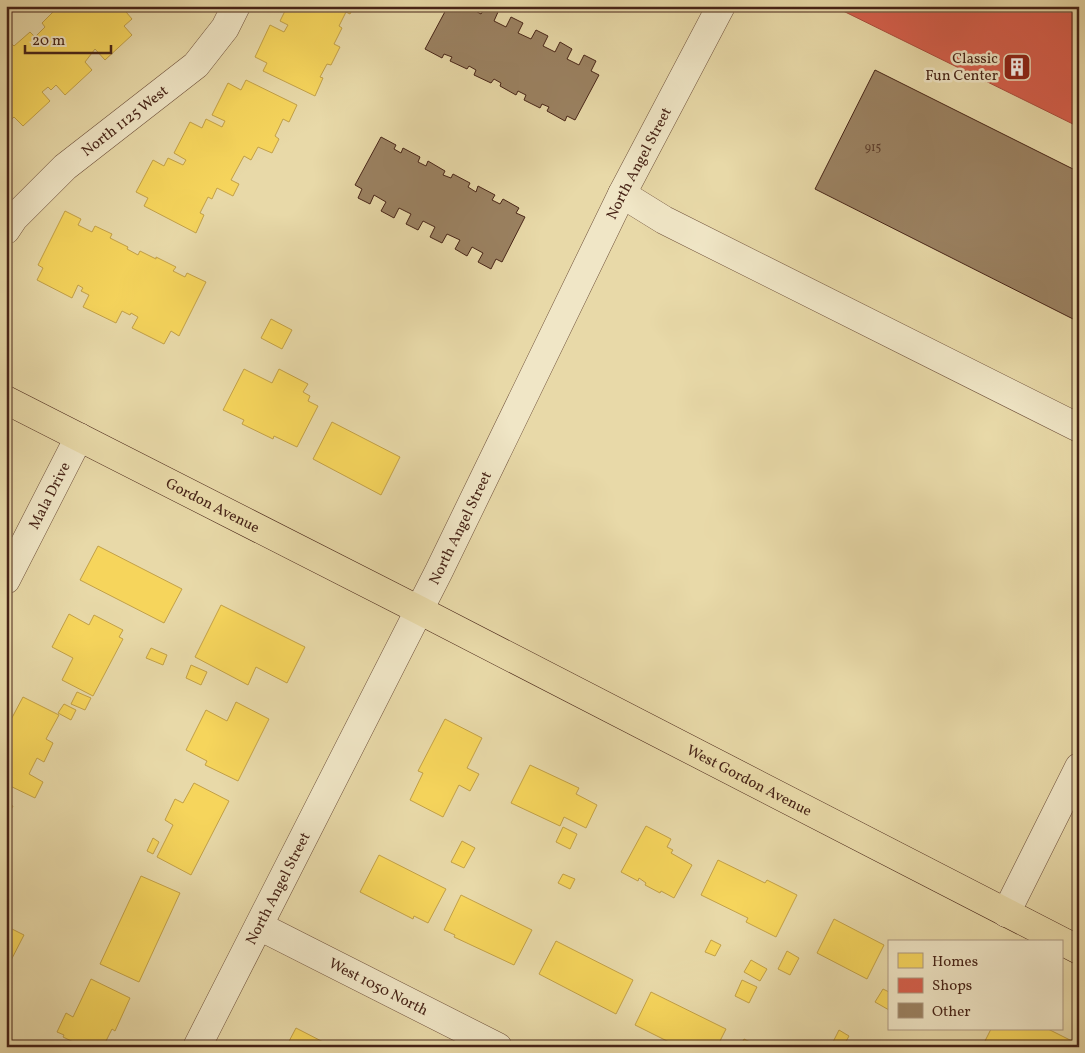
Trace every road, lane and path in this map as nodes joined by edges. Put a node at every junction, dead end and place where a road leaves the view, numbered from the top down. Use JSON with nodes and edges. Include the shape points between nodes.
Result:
{"nodes":[{"id":1,"x":236,"y":6,"type":"edge"},
{"id":2,"x":720,"y":6,"type":"edge"},
{"id":3,"x":622,"y":194,"type":"junction"},
{"id":4,"x":6,"y":230,"type":"edge"},
{"id":5,"x":6,"y":400,"type":"edge"},
{"id":6,"x":1079,"y":428,"type":"edge"},
{"id":7,"x":79,"y":437,"type":"junction"},
{"id":8,"x":6,"y":580,"type":"edge"},
{"id":9,"x":420,"y":610,"type":"junction"},
{"id":10,"x":1079,"y":767,"type":"edge"},
{"id":11,"x":1006,"y":913,"type":"junction"},
{"id":12,"x":259,"y":926,"type":"junction"},
{"id":13,"x":1059,"y":940,"type":"edge"},
{"id":14,"x":1062,"y":941,"type":"edge"},
{"id":15,"x":1079,"y":950,"type":"edge"},
{"id":16,"x":197,"y":1047,"type":"edge"},
{"id":17,"x":498,"y":1047,"type":"edge"}],
"edges":[{"from":1,"to":4,"type":"street","name":"North 1125 West","via":[[225,28],[196,65],[65,167]]},
{"from":2,"to":3,"type":"street","name":"North Angel Street"},
{"from":3,"to":6,"type":"street","via":[[664,220]]},
{"from":3,"to":9,"type":"street","name":"North Angel Street"},
{"from":5,"to":7,"type":"main road","name":"Gordon Avenue"},
{"from":7,"to":8,"type":"street","name":"Mala Drive"},
{"from":7,"to":9,"type":"main road","name":"Gordon Avenue"},
{"from":9,"to":11,"type":"main road","name":"West Gordon Avenue"},
{"from":9,"to":12,"type":"street","name":"North Angel Street"},
{"from":10,"to":11,"type":"street"},
{"from":11,"to":13,"type":"main road","name":"West Gordon Avenue"},
{"from":12,"to":16,"type":"street","name":"North Angel Street"},
{"from":12,"to":17,"type":"street","name":"West 1050 North"},
{"from":14,"to":15,"type":"main road","name":"West Gordon Avenue"}]}
